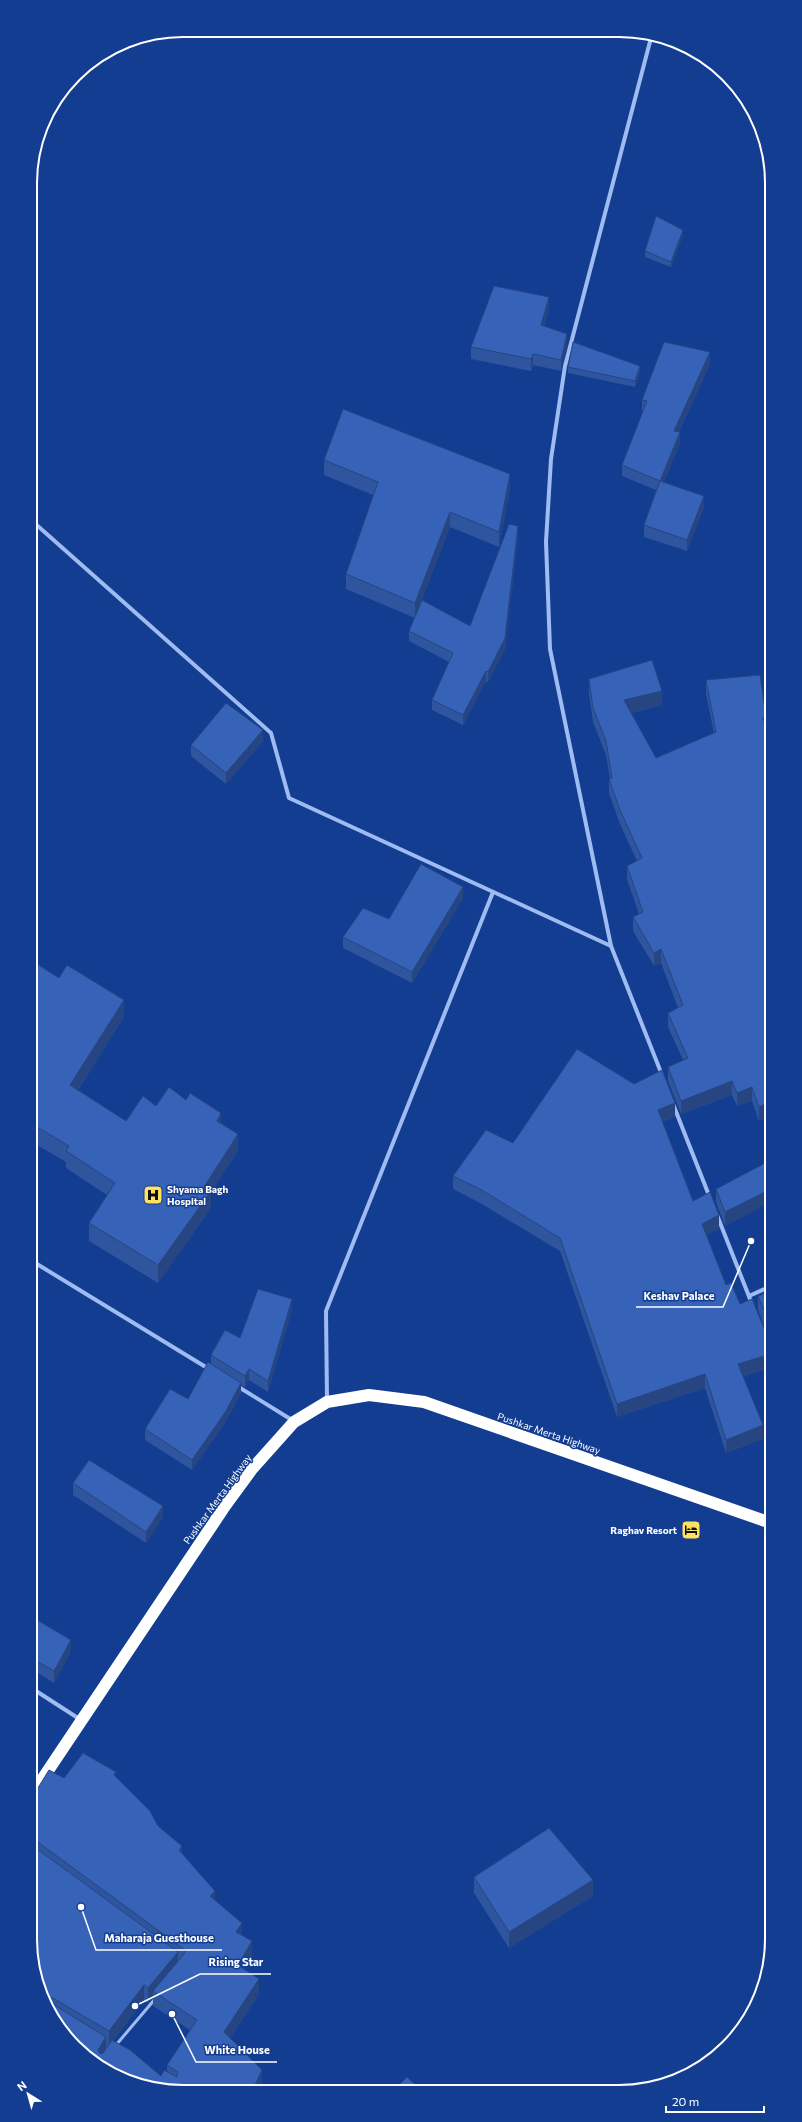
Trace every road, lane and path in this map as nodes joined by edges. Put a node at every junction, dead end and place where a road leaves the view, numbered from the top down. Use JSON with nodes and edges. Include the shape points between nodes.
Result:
{"nodes":[{"id":1,"x":650,"y":41,"type":"edge"},
{"id":2,"x":37,"y":525,"type":"edge"},
{"id":3,"x":493,"y":892,"type":"junction"},
{"id":4,"x":611,"y":946,"type":"junction"},
{"id":5,"x":663,"y":1077,"type":"edge"},
{"id":6,"x":671,"y":1099,"type":"edge"},
{"id":7,"x":712,"y":1201,"type":"edge"},
{"id":8,"x":715,"y":1209,"type":"edge"},
{"id":9,"x":37,"y":1264,"type":"edge"},
{"id":10,"x":765,"y":1289,"type":"edge"},
{"id":11,"x":749,"y":1296,"type":"junction"},
{"id":12,"x":754,"y":1310,"type":"edge"},
{"id":13,"x":214,"y":1372,"type":"edge"},
{"id":14,"x":234,"y":1384,"type":"edge"},
{"id":15,"x":328,"y":1402,"type":"junction"},
{"id":16,"x":294,"y":1422,"type":"junction"},
{"id":17,"x":765,"y":1521,"type":"edge"},
{"id":18,"x":37,"y":1692,"type":"edge"},
{"id":19,"x":81,"y":1720,"type":"junction"},
{"id":20,"x":37,"y":1787,"type":"edge"},
{"id":21,"x":156,"y":1997,"type":"edge"},
{"id":22,"x":115,"y":2046,"type":"edge"}],
"edges":[{"from":1,"to":4,"type":"street","via":[[565,366],[551,459],[546,542],[550,649]]},
{"from":2,"to":3,"type":"street","via":[[272,733],[289,798]]},
{"from":3,"to":4,"type":"street"},
{"from":3,"to":15,"type":"street","via":[[326,1311]]},
{"from":4,"to":5,"type":"street"},
{"from":6,"to":7,"type":"street"},
{"from":8,"to":11,"type":"street"},
{"from":9,"to":13,"type":"street"},
{"from":10,"to":11,"type":"street"},
{"from":11,"to":12,"type":"street"},
{"from":14,"to":16,"type":"street"},
{"from":15,"to":16,"type":"highway","name":"Pushkar Merta Highway"},
{"from":15,"to":17,"type":"highway","name":"Pushkar Merta Highway","via":[[369,1395],[424,1402]]},
{"from":16,"to":19,"type":"highway","name":"Pushkar Merta Highway","via":[[252,1469]]},
{"from":18,"to":19,"type":"street"},
{"from":19,"to":20,"type":"highway","name":"Pushkar Merta Highway"},
{"from":21,"to":22,"type":"lane"}]}
